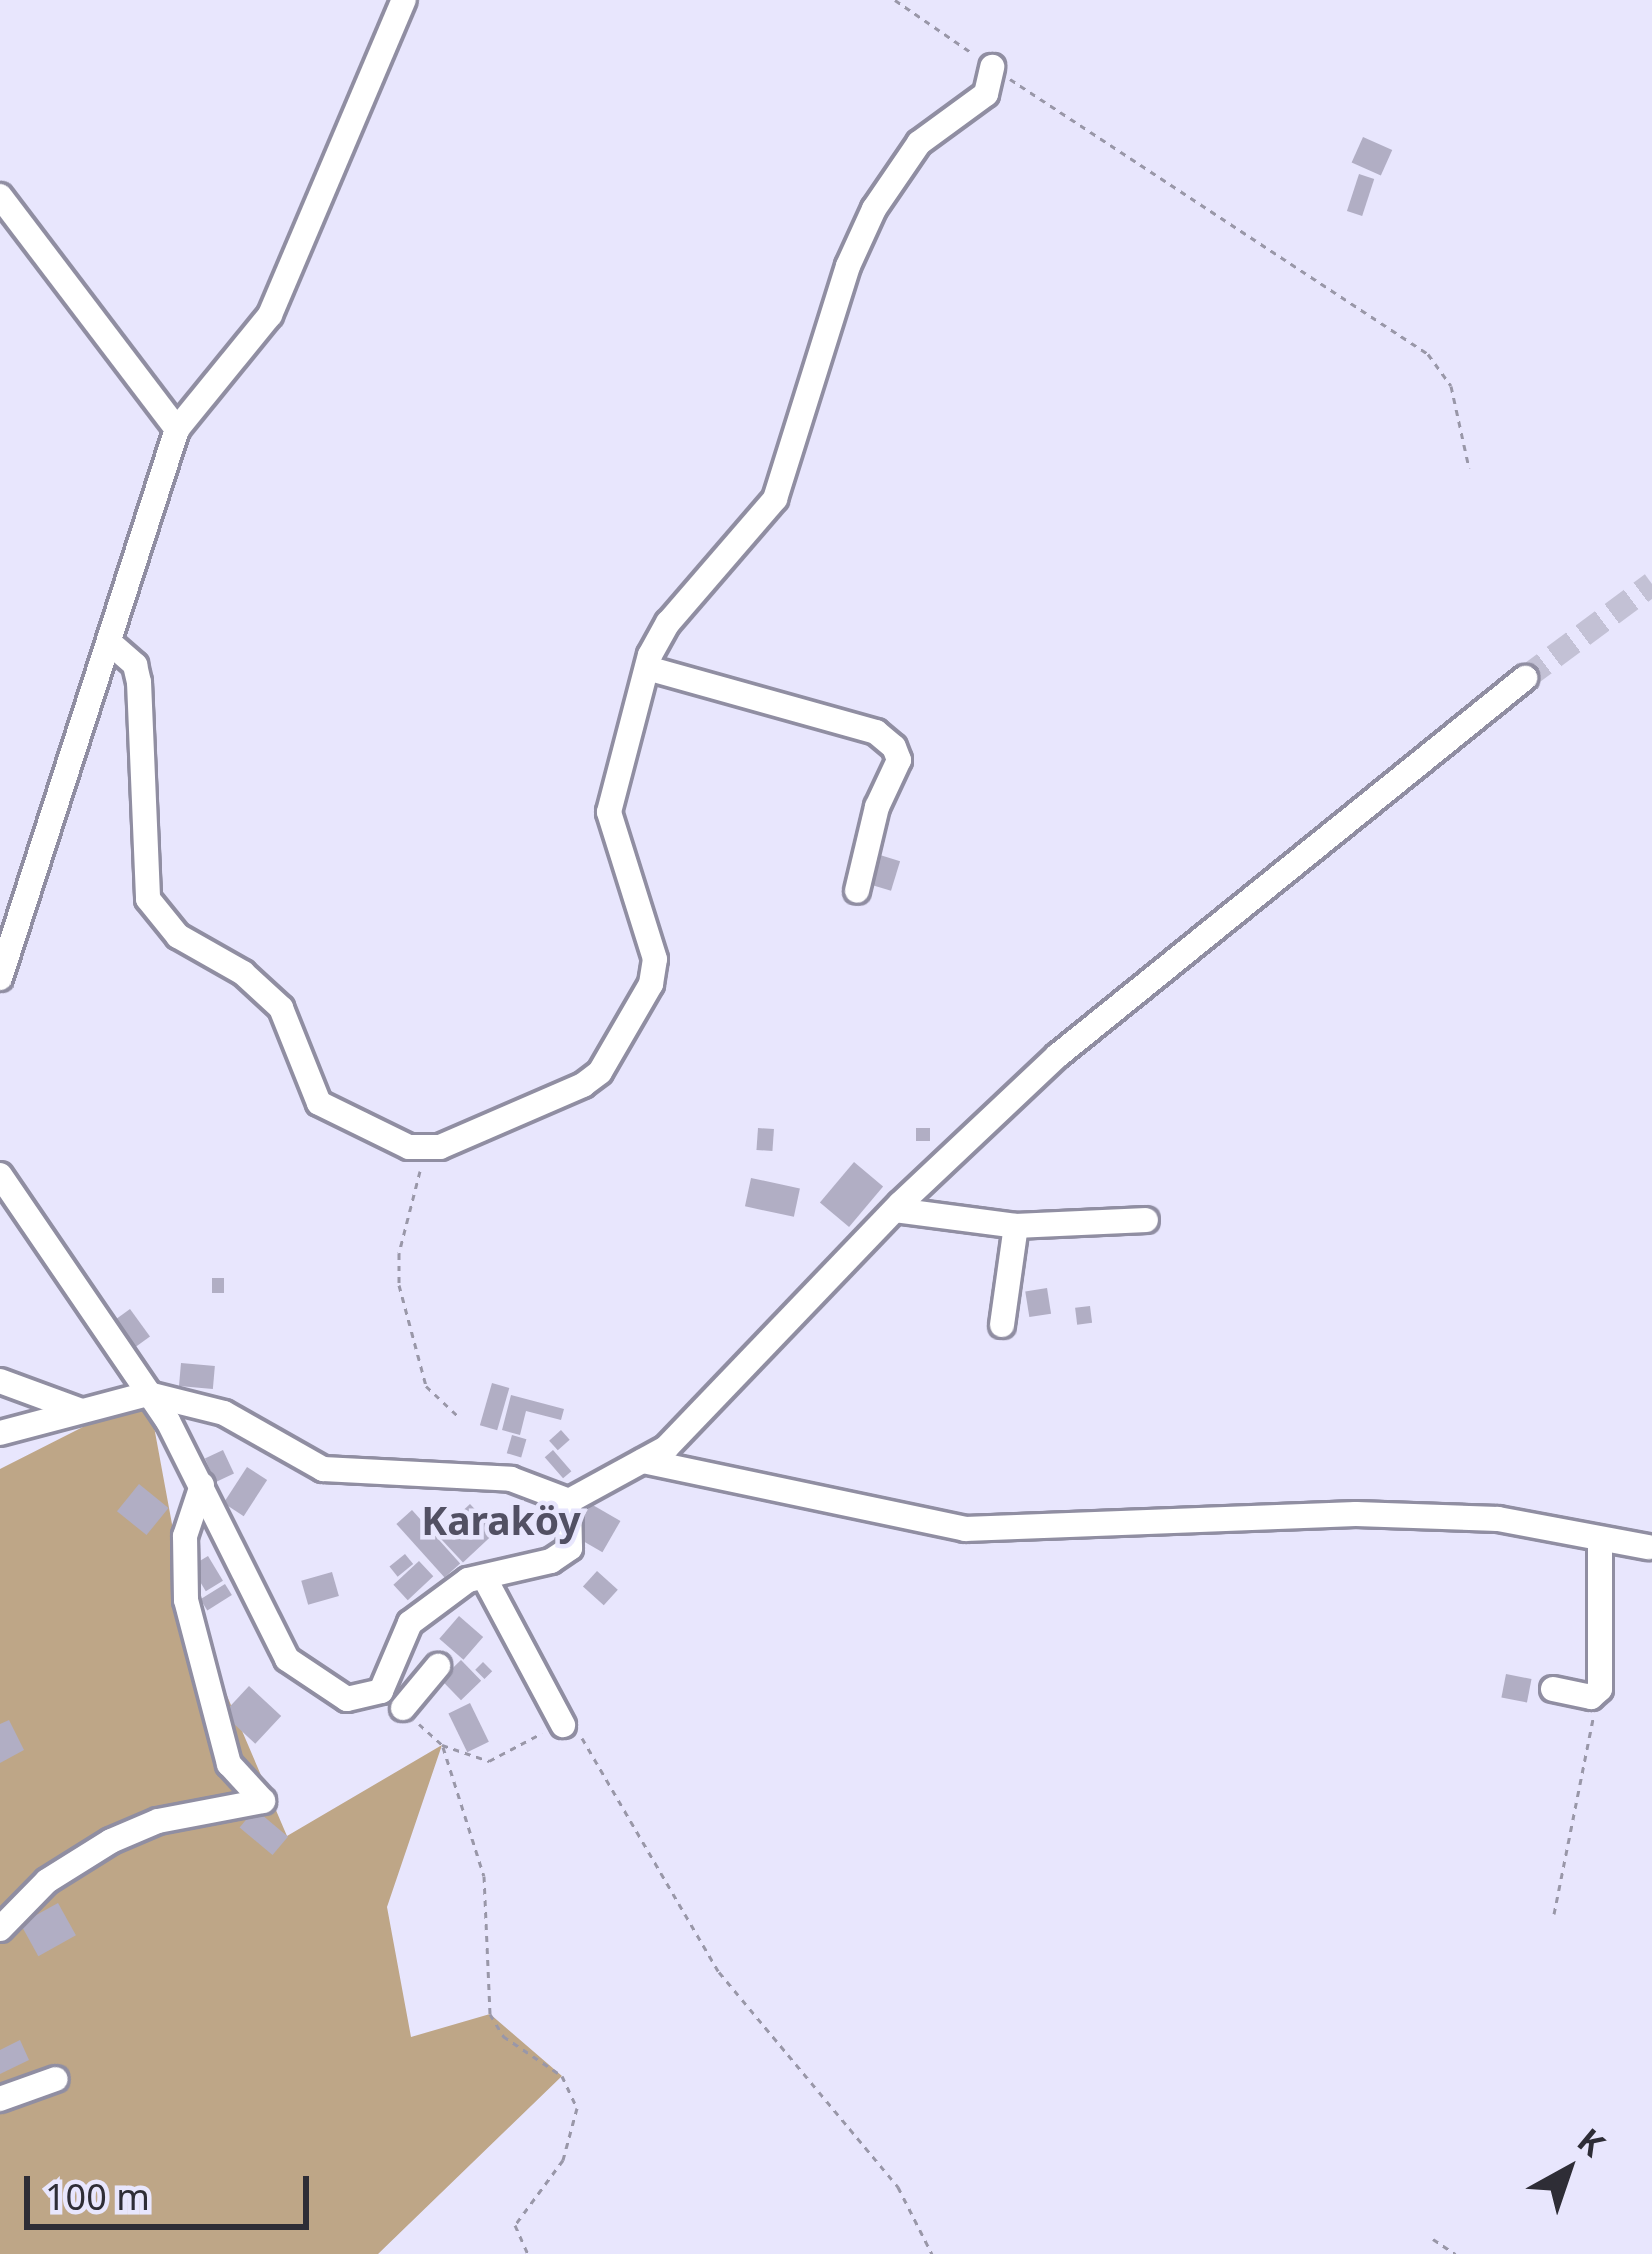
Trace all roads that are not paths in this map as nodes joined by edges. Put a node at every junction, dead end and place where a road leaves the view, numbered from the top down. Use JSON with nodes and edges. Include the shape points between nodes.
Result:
{"nodes":[{"id":1,"x":404,"y":0,"type":"edge"},
{"id":2,"x":992,"y":67,"type":"road end"},
{"id":3,"x":0,"y":196,"type":"edge"},
{"id":4,"x":177,"y":429,"type":"junction"},
{"id":5,"x":109,"y":642,"type":"junction"},
{"id":6,"x":647,"y":668,"type":"junction"},
{"id":7,"x":1525,"y":678,"type":"tunnel mouth"},
{"id":8,"x":857,"y":891,"type":"dead end"},
{"id":9,"x":0,"y":978,"type":"edge"},
{"id":10,"x":0,"y":1175,"type":"edge"},
{"id":11,"x":895,"y":1210,"type":"junction"},
{"id":12,"x":1146,"y":1220,"type":"dead end"},
{"id":13,"x":1016,"y":1226,"type":"junction"},
{"id":14,"x":1002,"y":1325,"type":"dead end"},
{"id":15,"x":0,"y":1381,"type":"edge"},
{"id":16,"x":148,"y":1394,"type":"junction"},
{"id":17,"x":79,"y":1410,"type":"junction"},
{"id":18,"x":0,"y":1433,"type":"edge"},
{"id":19,"x":643,"y":1461,"type":"junction"},
{"id":20,"x":202,"y":1485,"type":"junction"},
{"id":21,"x":569,"y":1501,"type":"junction"},
{"id":22,"x":1600,"y":1542,"type":"junction"},
{"id":23,"x":1648,"y":1547,"type":"dead end"},
{"id":24,"x":484,"y":1577,"type":"junction"},
{"id":25,"x":438,"y":1666,"type":"dead end"},
{"id":26,"x":1552,"y":1689,"type":"dead end"},
{"id":27,"x":403,"y":1708,"type":"road end"},
{"id":28,"x":563,"y":1725,"type":"road end"},
{"id":29,"x":0,"y":1929,"type":"edge"},
{"id":30,"x":56,"y":2079,"type":"dead end"},
{"id":31,"x":0,"y":2099,"type":"edge"}],
"edges":[{"from":1,"to":4,"type":"street","via":[[270,315]]},
{"from":2,"to":6,"type":"street","via":[[986,94],[919,143],[874,209],[848,266],[775,499],[668,623]]},
{"from":3,"to":4,"type":"street"},
{"from":4,"to":5,"type":"street"},
{"from":5,"to":6,"type":"street","via":[[135,665],[139,682],[148,899],[159,918],[281,1008],[319,1103],[413,1147],[467,1138],[583,1085],[643,1006],[655,959],[609,812]]},
{"from":5,"to":9,"type":"street"},
{"from":6,"to":8,"type":"street","via":[[876,732],[894,747],[899,760],[877,807]]},
{"from":7,"to":11,"type":"street","via":[[1057,1056]]},
{"from":10,"to":16,"type":"street"},
{"from":11,"to":13,"type":"street"},
{"from":11,"to":19,"type":"street","via":[[699,1417]]},
{"from":12,"to":13,"type":"street"},
{"from":13,"to":14,"type":"street"},
{"from":15,"to":17,"type":"street"},
{"from":16,"to":17,"type":"street"},
{"from":16,"to":20,"type":"street"},
{"from":16,"to":21,"type":"street","via":[[224,1413],[323,1469],[511,1479]]},
{"from":17,"to":18,"type":"street"},
{"from":19,"to":21,"type":"street"},
{"from":19,"to":22,"type":"street","via":[[965,1528],[1356,1514],[1498,1520]]},
{"from":20,"to":24,"type":"street","via":[[287,1659],[347,1699],[381,1691],[410,1623]]},
{"from":20,"to":29,"type":"street","via":[[185,1536],[186,1600],[229,1764],[263,1801],[158,1821],[111,1841],[47,1881]]},
{"from":21,"to":24,"type":"street","via":[[570,1549]]},
{"from":22,"to":23,"type":"street"},
{"from":22,"to":26,"type":"street","via":[[1598,1694]]},
{"from":24,"to":28,"type":"street"},
{"from":25,"to":27,"type":"street"},
{"from":30,"to":31,"type":"street"}]}
